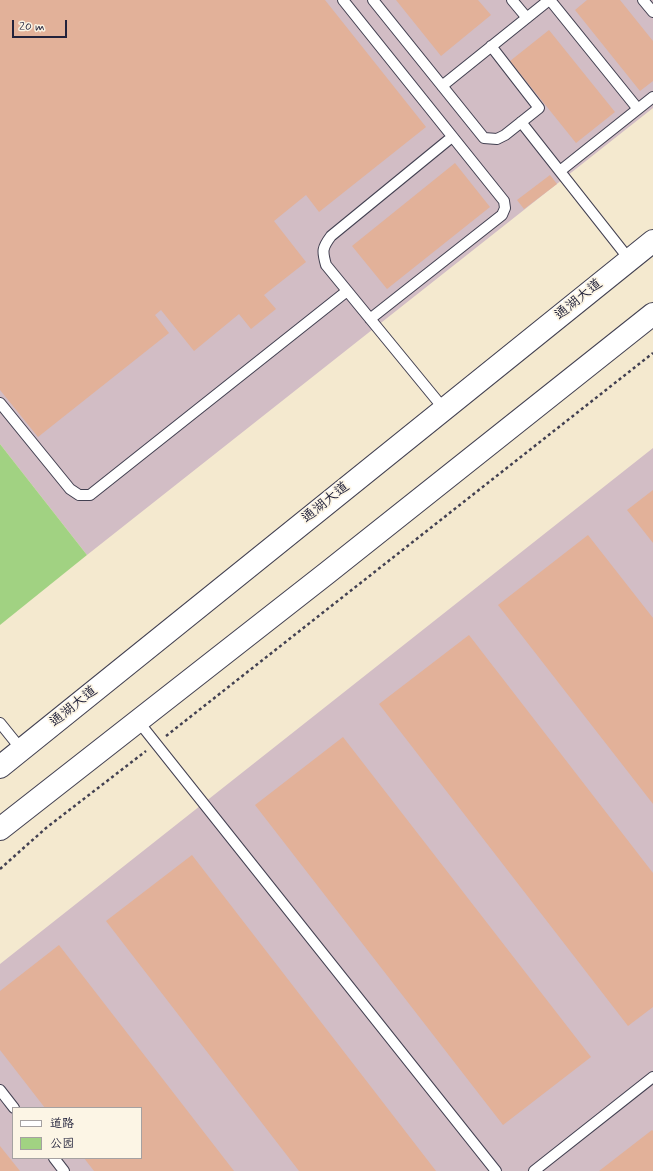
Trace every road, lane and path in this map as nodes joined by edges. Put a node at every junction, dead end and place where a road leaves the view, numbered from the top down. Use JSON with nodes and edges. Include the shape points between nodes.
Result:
{"nodes":[{"id":1,"x":343,"y":0,"type":"edge"},
{"id":2,"x":373,"y":0,"type":"edge"},
{"id":3,"x":512,"y":0,"type":"edge"},
{"id":4,"x":550,"y":0,"type":"edge"},
{"id":5,"x":643,"y":0,"type":"edge"},
{"id":6,"x":653,"y":12,"type":"edge"},
{"id":7,"x":527,"y":18,"type":"junction"},
{"id":8,"x":491,"y":46,"type":"junction"},
{"id":9,"x":442,"y":86,"type":"junction"},
{"id":10,"x":653,"y":97,"type":"edge"},
{"id":11,"x":638,"y":109,"type":"junction"},
{"id":12,"x":521,"y":122,"type":"junction"},
{"id":13,"x":452,"y":137,"type":"junction"},
{"id":14,"x":560,"y":171,"type":"junction"},
{"id":15,"x":653,"y":241,"type":"edge"},
{"id":16,"x":629,"y":259,"type":"junction"},
{"id":17,"x":347,"y":291,"type":"junction"},
{"id":18,"x":653,"y":314,"type":"edge"},
{"id":19,"x":370,"y":319,"type":"junction"},
{"id":20,"x":653,"y":353,"type":"edge"},
{"id":21,"x":0,"y":403,"type":"edge"},
{"id":22,"x":444,"y":409,"type":"junction"},
{"id":23,"x":138,"y":721,"type":"junction"},
{"id":24,"x":0,"y":723,"type":"edge"},
{"id":25,"x":156,"y":744,"type":"junction"},
{"id":26,"x":22,"y":749,"type":"junction"},
{"id":27,"x":0,"y":767,"type":"edge"},
{"id":28,"x":0,"y":828,"type":"edge"},
{"id":29,"x":0,"y":869,"type":"edge"},
{"id":30,"x":653,"y":1077,"type":"edge"},
{"id":31,"x":0,"y":1090,"type":"edge"},
{"id":32,"x":13,"y":1107,"type":"edge"},
{"id":33,"x":55,"y":1159,"type":"edge"},
{"id":34,"x":64,"y":1171,"type":"edge"},
{"id":35,"x":496,"y":1171,"type":"edge"},
{"id":36,"x":534,"y":1171,"type":"edge"}],
"edges":[{"from":1,"to":13,"type":"lane"},
{"from":2,"to":9,"type":"lane"},
{"from":3,"to":7,"type":"lane"},
{"from":4,"to":7,"type":"lane"},
{"from":4,"to":11,"type":"lane"},
{"from":5,"to":6,"type":"lane"},
{"from":7,"to":8,"type":"lane"},
{"from":8,"to":9,"type":"lane"},
{"from":8,"to":12,"type":"lane","via":[[539,108]]},
{"from":9,"to":12,"type":"lane","via":[[484,138],[497,139]]},
{"from":10,"to":11,"type":"lane"},
{"from":11,"to":14,"type":"lane"},
{"from":12,"to":14,"type":"lane"},
{"from":13,"to":17,"type":"lane","via":[[331,236],[324,245],[322,253],[326,264]]},
{"from":13,"to":19,"type":"lane","via":[[504,201],[502,215]]},
{"from":14,"to":16,"type":"lane"},
{"from":15,"to":16,"type":"main road","name":"通湖大道"},
{"from":16,"to":22,"type":"main road","name":"通湖大道"},
{"from":17,"to":19,"type":"lane"},
{"from":17,"to":21,"type":"lane","via":[[90,495],[79,495],[70,489]]},
{"from":18,"to":23,"type":"main road"},
{"from":19,"to":22,"type":"lane"},
{"from":20,"to":25,"type":"path"},
{"from":22,"to":26,"type":"main road","name":"通湖大道"},
{"from":23,"to":25,"type":"lane"},
{"from":23,"to":28,"type":"main road"},
{"from":24,"to":26,"type":"lane"},
{"from":25,"to":29,"type":"path","via":[[46,828]]},
{"from":25,"to":35,"type":"lane"},
{"from":26,"to":27,"type":"main road","name":"通湖大道"},
{"from":30,"to":36,"type":"lane"},
{"from":31,"to":32,"type":"lane"},
{"from":33,"to":34,"type":"lane"}]}
